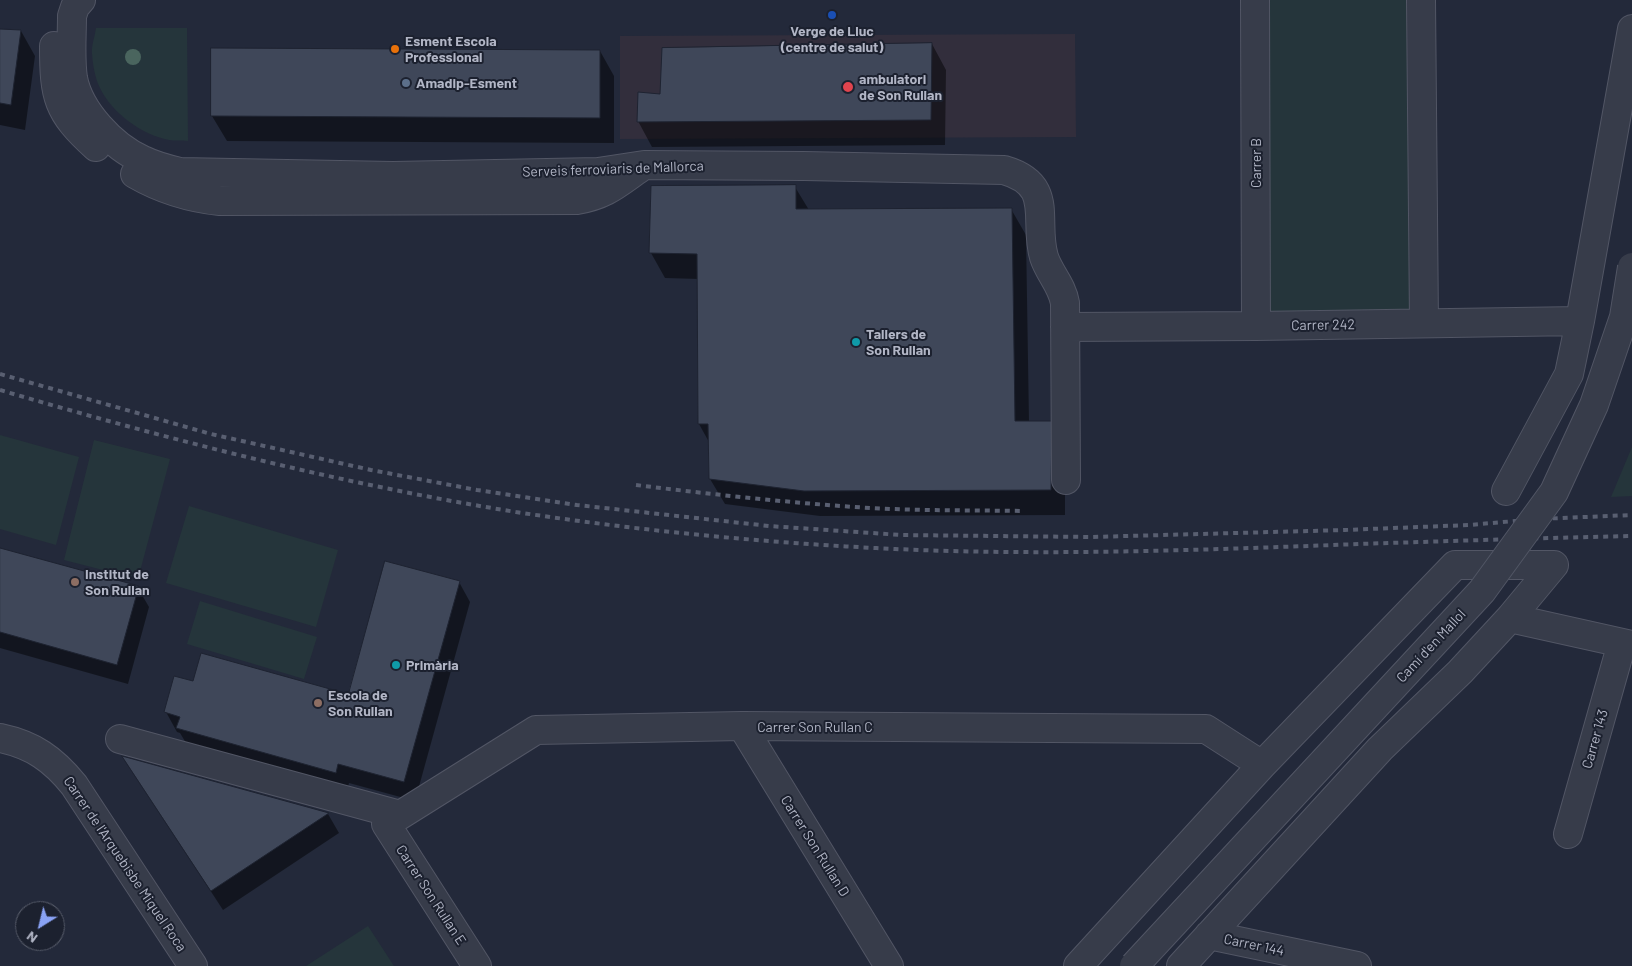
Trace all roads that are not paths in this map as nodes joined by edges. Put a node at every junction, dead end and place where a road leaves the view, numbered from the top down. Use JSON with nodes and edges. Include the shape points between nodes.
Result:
{"nodes":[{"id":1,"x":70,"y":0,"type":"edge"},
{"id":2,"x":1255,"y":0,"type":"edge"},
{"id":3,"x":1422,"y":0,"type":"edge"},
{"id":4,"x":1632,"y":28,"type":"edge"},
{"id":5,"x":1632,"y":267,"type":"edge"},
{"id":6,"x":1580,"y":321,"type":"junction"},
{"id":7,"x":1424,"y":323,"type":"junction"},
{"id":8,"x":1256,"y":326,"type":"junction"},
{"id":9,"x":1065,"y":327,"type":"junction"},
{"id":10,"x":1066,"y":480,"type":"dead end"},
{"id":11,"x":1506,"y":491,"type":"dead end"},
{"id":12,"x":1510,"y":618,"type":"junction"},
{"id":13,"x":1627,"y":644,"type":"edge"},
{"id":14,"x":742,"y":726,"type":"junction"},
{"id":15,"x":0,"y":738,"type":"edge"},
{"id":16,"x":120,"y":739,"type":"dead end"},
{"id":17,"x":1262,"y":765,"type":"junction"},
{"id":18,"x":393,"y":820,"type":"junction"},
{"id":19,"x":1568,"y":834,"type":"dead end"},
{"id":20,"x":1209,"y":935,"type":"junction"},
{"id":21,"x":193,"y":966,"type":"edge"},
{"id":22,"x":477,"y":966,"type":"edge"},
{"id":23,"x":889,"y":966,"type":"edge"},
{"id":24,"x":1078,"y":966,"type":"edge"},
{"id":25,"x":1134,"y":966,"type":"edge"},
{"id":26,"x":1181,"y":966,"type":"edge"},
{"id":27,"x":1357,"y":966,"type":"edge"}],
"edges":[{"from":1,"to":9,"type":"street","name":"Serveis ferroviaris de Mallorca","via":[[58,6],[54,18],[54,80],[64,111],[86,138],[120,166],[181,194],[220,201],[577,200],[607,192],[644,165],[1004,170],[1018,174],[1036,193],[1044,257],[1063,294]]},
{"from":2,"to":8,"type":"street","name":"Carrer B"},
{"from":3,"to":7,"type":"street"},
{"from":4,"to":6,"type":"street"},
{"from":5,"to":25,"type":"street","name":"Camí d'en Mallol","bridge":true,"via":[[1624,317],[1594,405],[1554,492],[1482,591]]},
{"from":6,"to":7,"type":"street","name":"Carrer 242"},
{"from":6,"to":11,"type":"street","via":[[1569,374]]},
{"from":7,"to":8,"type":"street","name":"Carrer 242"},
{"from":8,"to":9,"type":"street","name":"Carrer 242"},
{"from":9,"to":10,"type":"street","name":"Serveis ferroviaris de Mallorca"},
{"from":12,"to":13,"type":"street","name":"Carrer 143"},
{"from":12,"to":17,"type":"street","via":[[1554,565],[1456,565]]},
{"from":12,"to":20,"type":"street","via":[[1460,672],[1380,749]]},
{"from":13,"to":19,"type":"street","name":"Carrer 143"},
{"from":14,"to":17,"type":"street","name":"Carrer Son Rullan C","via":[[1206,729]]},
{"from":14,"to":18,"type":"street","name":"Carrer Son Rullan C","via":[[536,730]]},
{"from":14,"to":23,"type":"street","name":"Carrer Son Rullan D"},
{"from":15,"to":21,"type":"street","name":"Carrer de l'Arquebisbe Miquel Roca","via":[[33,750],[59,767]]},
{"from":16,"to":18,"type":"street"},
{"from":17,"to":24,"type":"street"},
{"from":18,"to":22,"type":"street","name":"Carrer Son Rullan E"},
{"from":20,"to":26,"type":"street"},
{"from":20,"to":27,"type":"street","name":"Carrer 144"}]}
